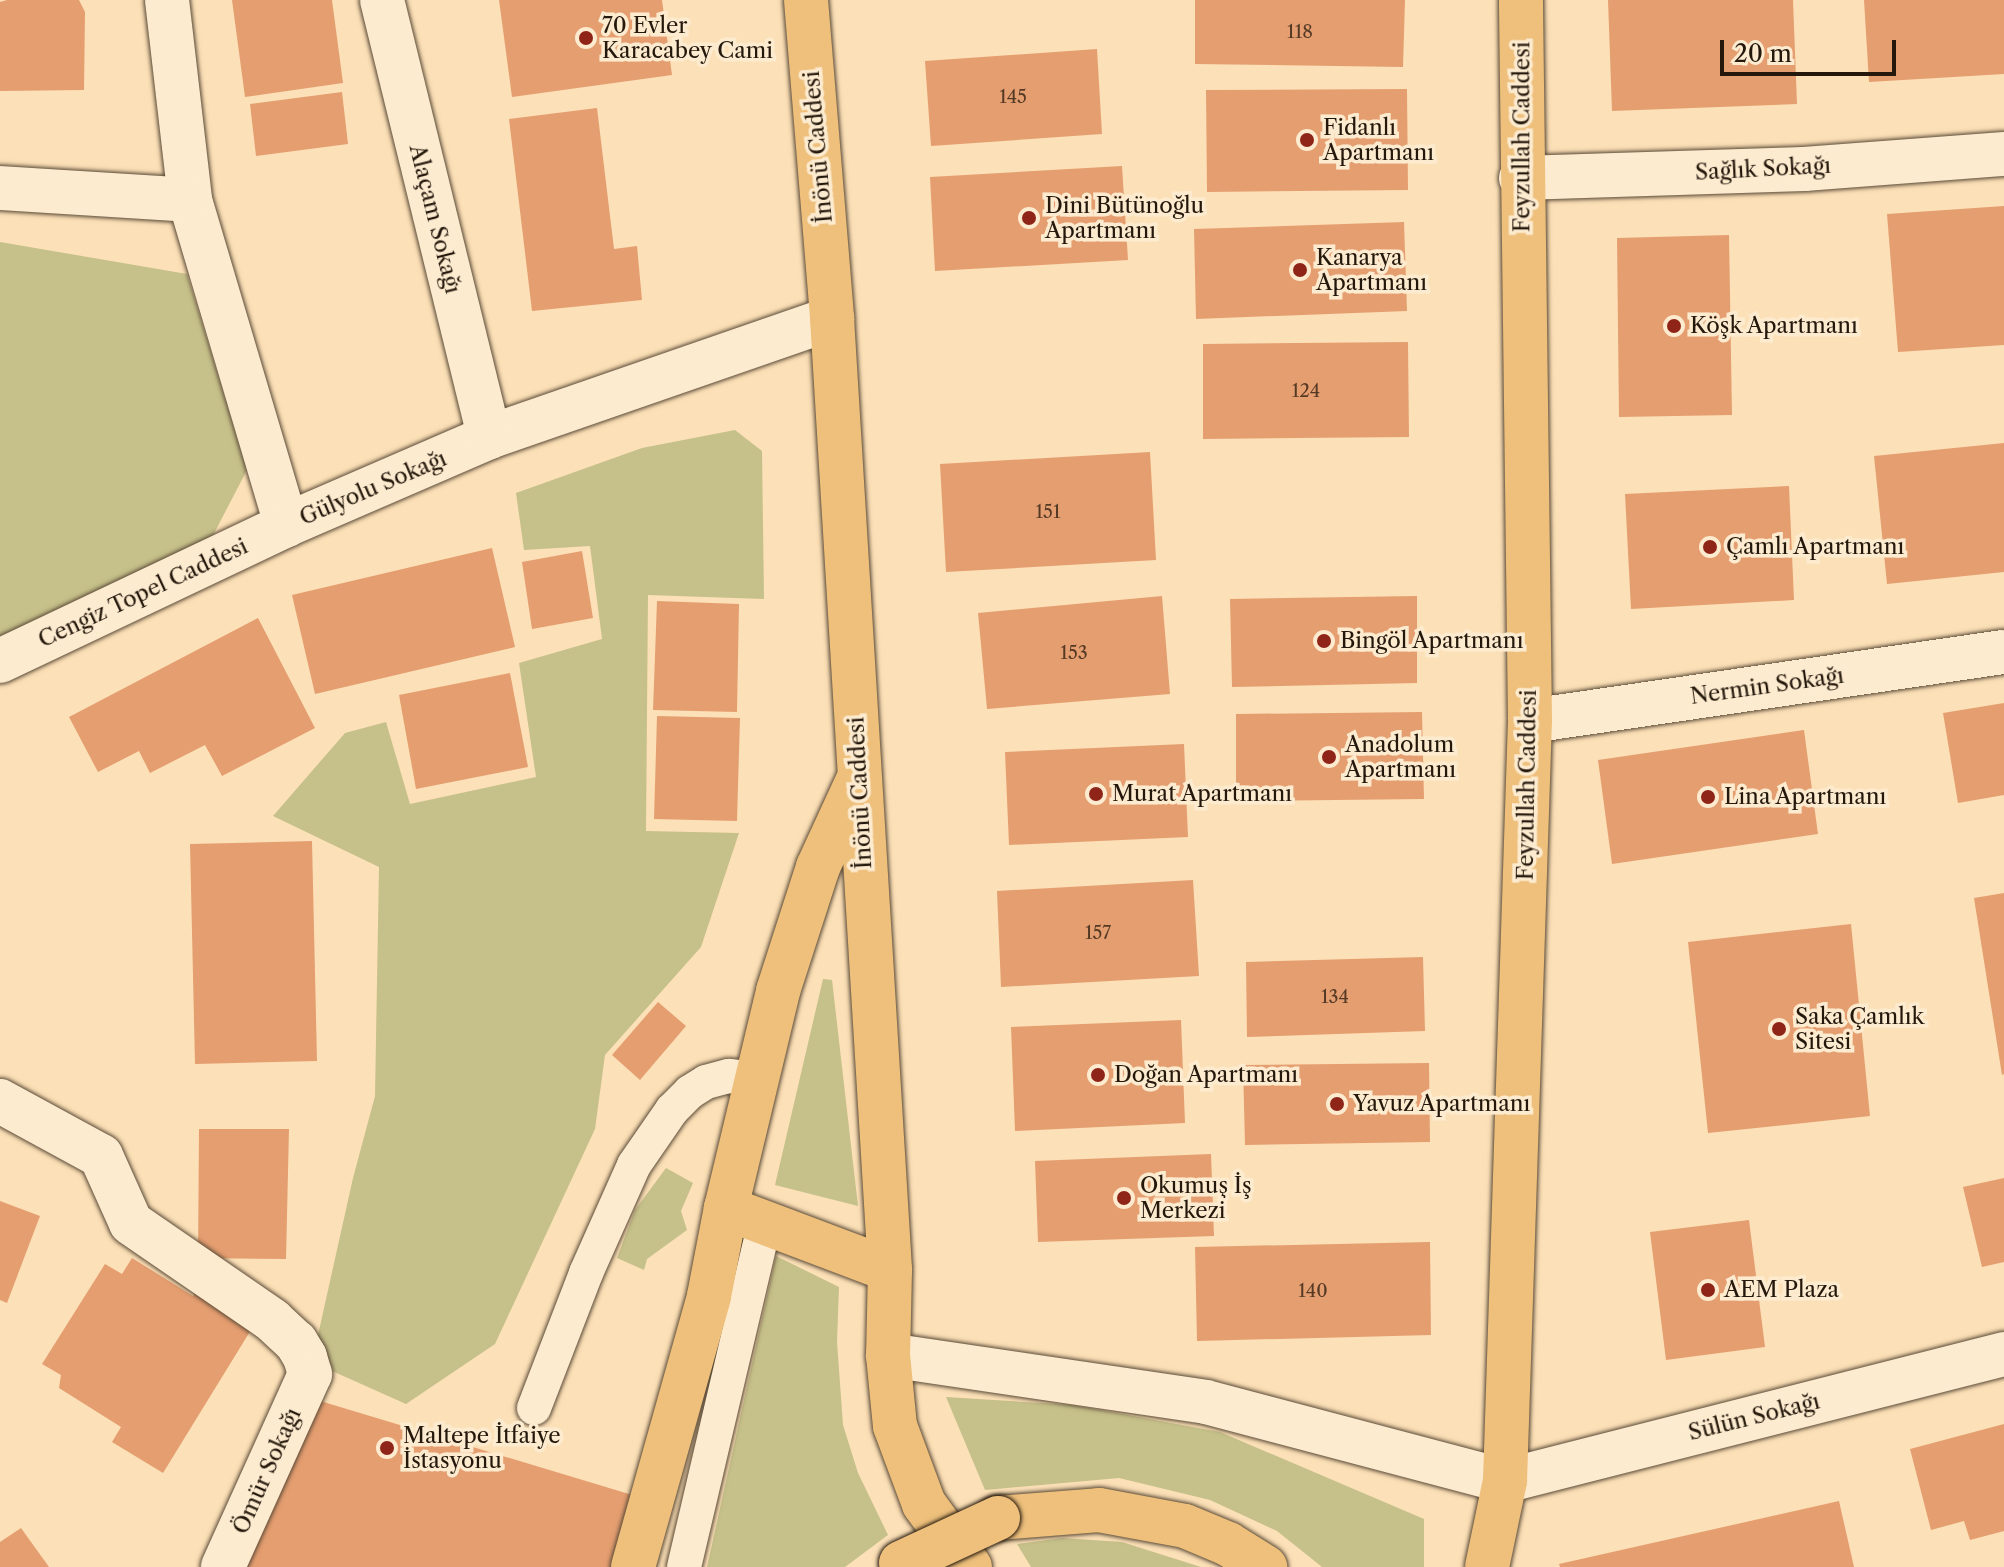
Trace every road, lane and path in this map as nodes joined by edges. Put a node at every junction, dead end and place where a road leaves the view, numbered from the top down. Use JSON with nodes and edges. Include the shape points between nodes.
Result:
{"nodes":[{"id":1,"x":167,"y":0,"type":"edge"},
{"id":2,"x":382,"y":0,"type":"edge"},
{"id":3,"x":806,"y":0,"type":"edge"},
{"id":4,"x":1521,"y":0,"type":"edge"},
{"id":5,"x":2004,"y":154,"type":"edge"},
{"id":6,"x":1521,"y":178,"type":"junction"},
{"id":7,"x":0,"y":188,"type":"edge"},
{"id":8,"x":190,"y":200,"type":"junction"},
{"id":9,"x":832,"y":318,"type":"junction"},
{"id":10,"x":489,"y":437,"type":"junction"},
{"id":11,"x":286,"y":525,"type":"junction"},
{"id":12,"x":2004,"y":652,"type":"edge"},
{"id":13,"x":0,"y":661,"type":"edge"},
{"id":14,"x":1530,"y":721,"type":"junction"},
{"id":15,"x":859,"y":778,"type":"junction"},
{"id":16,"x":758,"y":1079,"type":"junction"},
{"id":17,"x":0,"y":1101,"type":"edge"},
{"id":18,"x":745,"y":1216,"type":"junction"},
{"id":19,"x":890,"y":1270,"type":"junction"},
{"id":20,"x":2004,"y":1354,"type":"edge"},
{"id":21,"x":888,"y":1355,"type":"junction"},
{"id":22,"x":534,"y":1408,"type":"dead end"},
{"id":23,"x":1505,"y":1481,"type":"junction"},
{"id":24,"x":898,"y":1565,"type":"edge"},
{"id":25,"x":223,"y":1567,"type":"edge"},
{"id":26,"x":633,"y":1567,"type":"edge"},
{"id":27,"x":684,"y":1567,"type":"edge"},
{"id":28,"x":970,"y":1567,"type":"edge"},
{"id":29,"x":1265,"y":1567,"type":"edge"},
{"id":30,"x":1487,"y":1567,"type":"edge"}],
"edges":[{"from":1,"to":8,"type":"street","name":"Gülyolu Sokağı"},
{"from":2,"to":10,"type":"street","name":"Alaçam Sokağı"},
{"from":3,"to":9,"type":"main road","name":"İnönü Caddesi"},
{"from":4,"to":6,"type":"main road","name":"Feyzullah Caddesi"},
{"from":5,"to":6,"type":"street","name":"Sağlık Sokağı","via":[[1804,169]]},
{"from":6,"to":14,"type":"main road","name":"Feyzullah Caddesi"},
{"from":7,"to":8,"type":"street"},
{"from":8,"to":11,"type":"street","name":"Gülyolu Sokağı"},
{"from":9,"to":10,"type":"street","name":"Gülyolu Sokağı"},
{"from":9,"to":15,"type":"main road","name":"İnönü Caddesi"},
{"from":10,"to":11,"type":"street","name":"Gülyolu Sokağı"},
{"from":11,"to":13,"type":"street","name":"Cengiz Topel Caddesi"},
{"from":12,"to":14,"type":"street","name":"Nermin Sokağı"},
{"from":14,"to":23,"type":"main road","name":"Feyzullah Caddesi"},
{"from":15,"to":16,"type":"main road","via":[[818,867],[778,991]]},
{"from":15,"to":19,"type":"main road","name":"İnönü Caddesi"},
{"from":16,"to":18,"type":"main road"},
{"from":16,"to":22,"type":"lane","via":[[729,1076],[706,1082],[672,1110],[634,1165]]},
{"from":17,"to":25,"type":"street","name":"Ömür Sokağı","via":[[101,1156],[131,1223],[296,1342],[310,1374]]},
{"from":18,"to":19,"type":"main road"},
{"from":18,"to":26,"type":"main road","via":[[709,1296]]},
{"from":18,"to":27,"type":"lane"},
{"from":19,"to":21,"type":"main road","name":"İnönü Caddesi"},
{"from":20,"to":23,"type":"street","name":"Sülün Sokağı"},
{"from":21,"to":23,"type":"street","via":[[1206,1402]]},
{"from":21,"to":28,"type":"main road","name":"İnönü Caddesi","via":[[895,1426],[924,1504]]},
{"from":23,"to":30,"type":"main road","name":"Feyzullah Caddesi"},
{"from":24,"to":29,"type":"main road","bridge":true,"via":[[998,1518],[1099,1510],[1185,1526]]}]}
